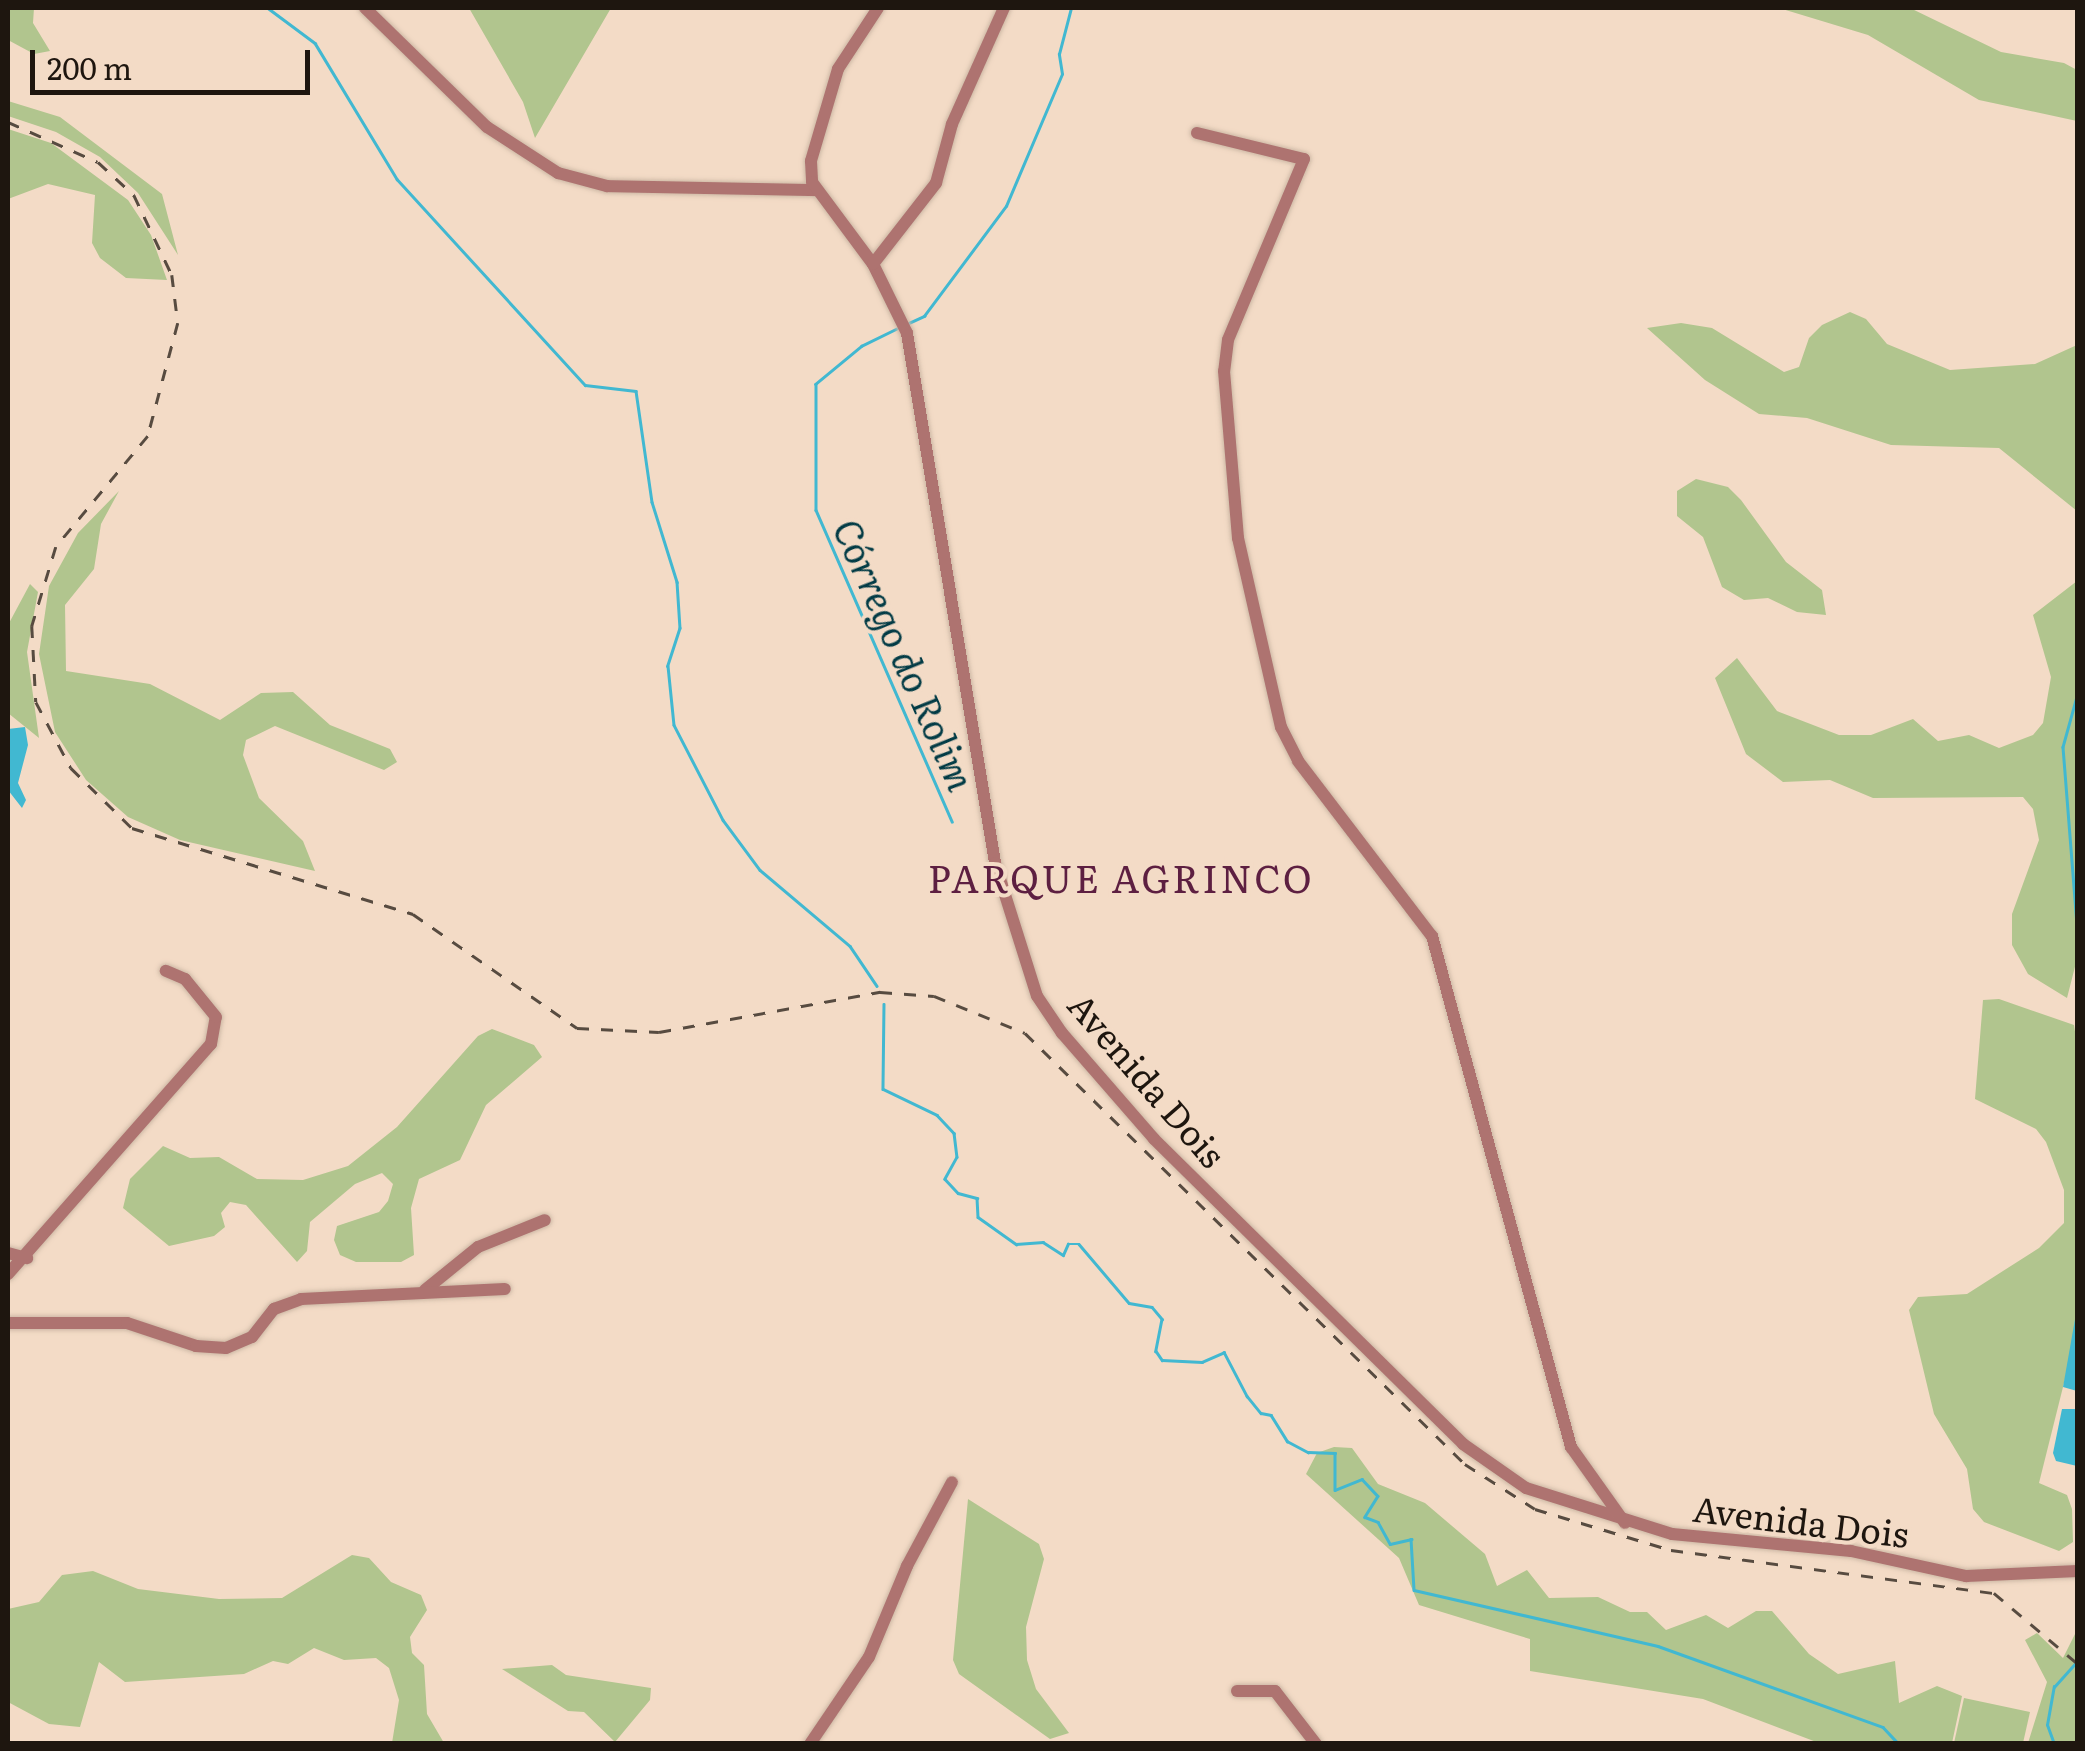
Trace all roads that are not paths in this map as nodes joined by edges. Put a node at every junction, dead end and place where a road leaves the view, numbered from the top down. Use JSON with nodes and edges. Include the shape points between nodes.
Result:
{"nodes":[{"id":1,"x":365,"y":8,"type":"edge"},
{"id":2,"x":878,"y":8,"type":"edge"},
{"id":3,"x":1004,"y":8,"type":"edge"},
{"id":4,"x":1197,"y":133,"type":"dead end"},
{"id":5,"x":816,"y":190,"type":"junction"},
{"id":6,"x":873,"y":264,"type":"junction"},
{"id":7,"x":166,"y":971,"type":"dead end"},
{"id":8,"x":545,"y":1220,"type":"dead end"},
{"id":9,"x":8,"y":1253,"type":"edge"},
{"id":10,"x":27,"y":1258,"type":"junction"},
{"id":11,"x":8,"y":1274,"type":"edge"},
{"id":12,"x":425,"y":1290,"type":"junction"},
{"id":13,"x":506,"y":1290,"type":"dead end"},
{"id":14,"x":8,"y":1323,"type":"edge"},
{"id":15,"x":952,"y":1482,"type":"dead end"},
{"id":16,"x":1627,"y":1525,"type":"junction"},
{"id":17,"x":2078,"y":1571,"type":"edge"},
{"id":18,"x":1237,"y":1691,"type":"dead end"},
{"id":19,"x":810,"y":1744,"type":"edge"},
{"id":20,"x":1316,"y":1744,"type":"edge"}],
"edges":[{"from":1,"to":5,"type":"street","via":[[459,104],[558,173],[607,186]]},
{"from":2,"to":5,"type":"street","via":[[838,69],[811,161]]},
{"from":3,"to":6,"type":"street","via":[[952,124],[936,183]]},
{"from":4,"to":16,"type":"street","via":[[1304,159],[1224,355],[1231,498],[1281,728],[1298,761],[1432,936],[1571,1447]]},
{"from":5,"to":6,"type":"street","name":"Avenida Dois"},
{"from":6,"to":16,"type":"street","name":"Avenida Dois","via":[[904,326],[995,864],[1037,996],[1154,1138],[1462,1444],[1526,1488]]},
{"from":7,"to":10,"type":"street","via":[[203,998],[217,1032]]},
{"from":8,"to":12,"type":"street","via":[[478,1247]]},
{"from":9,"to":10,"type":"street"},
{"from":10,"to":11,"type":"street"},
{"from":12,"to":13,"type":"street"},
{"from":12,"to":14,"type":"street","via":[[285,1302],[252,1338],[226,1348],[196,1346],[126,1324]]},
{"from":15,"to":19,"type":"street","via":[[869,1658]]},
{"from":16,"to":17,"type":"street","name":"Avenida Dois","via":[[1851,1551],[1966,1576]]},
{"from":18,"to":20,"type":"street","via":[[1275,1691]]}]}
